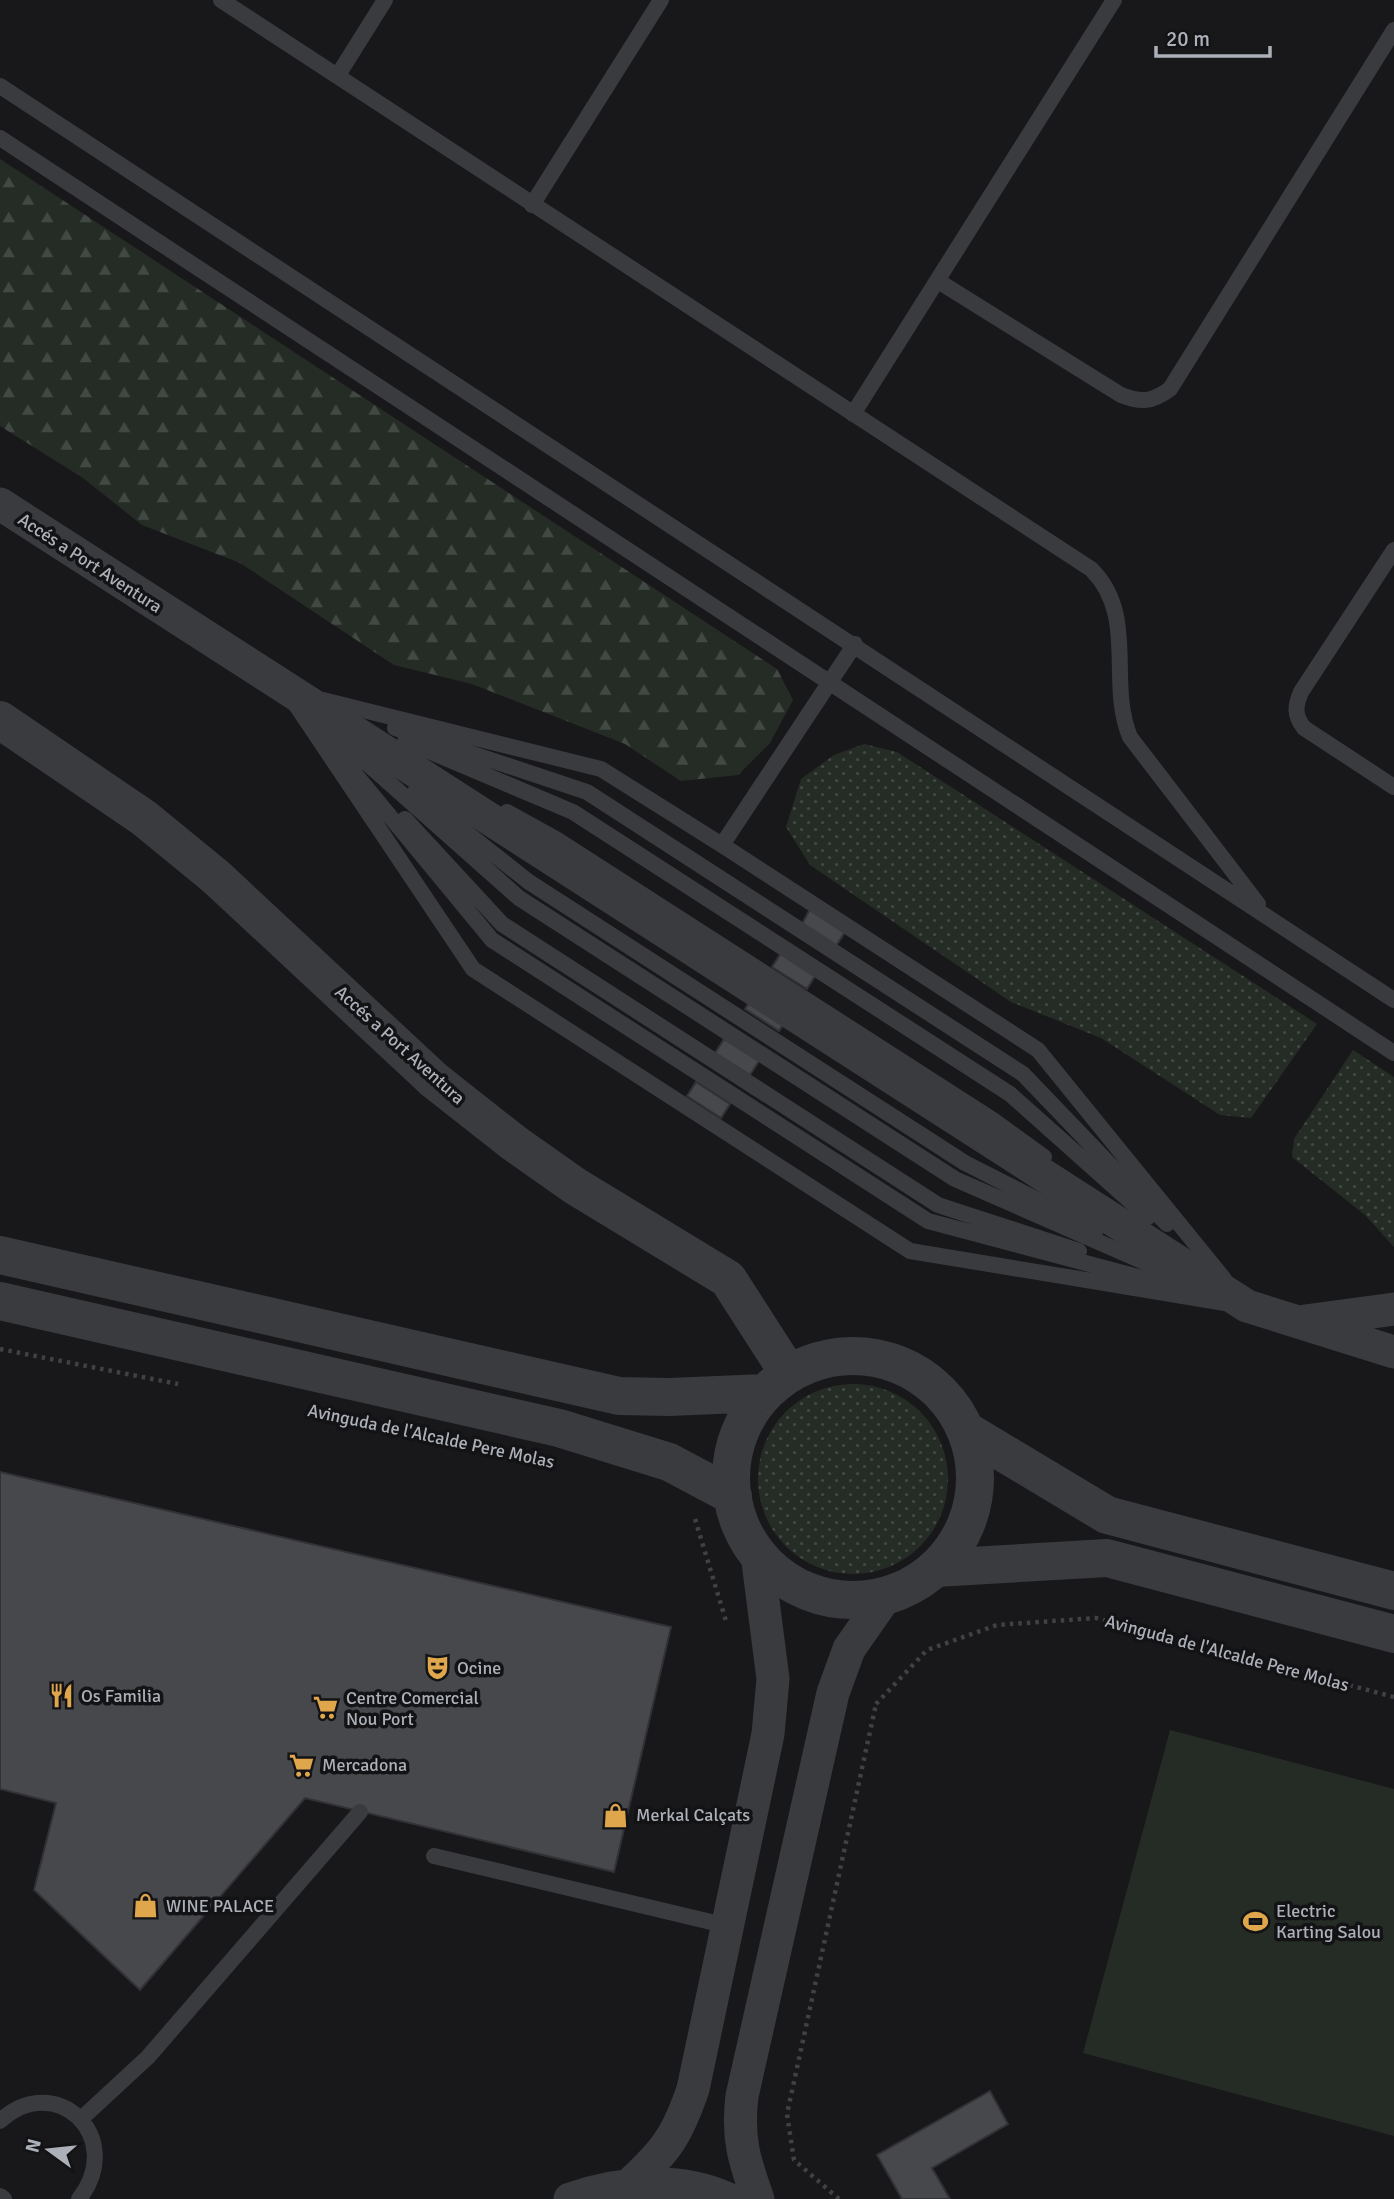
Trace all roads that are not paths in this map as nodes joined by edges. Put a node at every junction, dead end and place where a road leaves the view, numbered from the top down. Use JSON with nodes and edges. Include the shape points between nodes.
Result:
{"nodes":[{"id":1,"x":221,"y":0,"type":"edge"},
{"id":2,"x":384,"y":0,"type":"edge"},
{"id":3,"x":661,"y":0,"type":"edge"},
{"id":4,"x":1114,"y":0,"type":"edge"},
{"id":5,"x":1394,"y":30,"type":"edge"},
{"id":6,"x":338,"y":75,"type":"junction"},
{"id":7,"x":0,"y":86,"type":"edge"},
{"id":8,"x":0,"y":138,"type":"edge"},
{"id":9,"x":533,"y":205,"type":"junction"},
{"id":10,"x":938,"y":281,"type":"junction"},
{"id":11,"x":853,"y":414,"type":"junction"},
{"id":12,"x":0,"y":504,"type":"edge"},
{"id":13,"x":1394,"y":550,"type":"edge"},
{"id":14,"x":855,"y":644,"type":"junction"},
{"id":15,"x":828,"y":684,"type":"junction"},
{"id":16,"x":286,"y":691,"type":"junction"},
{"id":17,"x":0,"y":720,"type":"edge"},
{"id":18,"x":1394,"y":787,"type":"edge"},
{"id":19,"x":722,"y":845,"type":"junction"},
{"id":20,"x":1266,"y":914,"type":"junction"},
{"id":21,"x":1394,"y":1000,"type":"edge"},
{"id":22,"x":1394,"y":1053,"type":"edge"},
{"id":23,"x":0,"y":1255,"type":"edge"},
{"id":24,"x":0,"y":1301,"type":"edge"},
{"id":25,"x":1247,"y":1306,"type":"junction"},
{"id":26,"x":1394,"y":1309,"type":"edge"},
{"id":27,"x":1296,"y":1322,"type":"junction"},
{"id":28,"x":1394,"y":1352,"type":"edge"},
{"id":29,"x":777,"y":1383,"type":"junction"},
{"id":30,"x":967,"y":1432,"type":"junction"},
{"id":31,"x":733,"y":1496,"type":"junction"},
{"id":32,"x":757,"y":1554,"type":"junction"},
{"id":33,"x":936,"y":1568,"type":"junction"},
{"id":34,"x":1394,"y":1591,"type":"edge"},
{"id":35,"x":886,"y":1596,"type":"junction"},
{"id":36,"x":1394,"y":1634,"type":"edge"},
{"id":37,"x":360,"y":1812,"type":"dead end"},
{"id":38,"x":434,"y":1856,"type":"dead end"},
{"id":39,"x":728,"y":1926,"type":"junction"},
{"id":40,"x":81,"y":2119,"type":"junction"},
{"id":41,"x":0,"y":2121,"type":"edge"},
{"id":42,"x":630,"y":2184,"type":"junction"},
{"id":43,"x":79,"y":2199,"type":"edge"},
{"id":44,"x":570,"y":2199,"type":"edge"},
{"id":45,"x":729,"y":2199,"type":"edge"},
{"id":46,"x":758,"y":2199,"type":"edge"}],
"edges":[{"from":1,"to":6,"type":"lane"},
{"from":2,"to":6,"type":"lane"},
{"from":3,"to":9,"type":"lane"},
{"from":4,"to":10,"type":"lane"},
{"from":5,"to":10,"type":"lane","via":[[1170,388],[1157,399],[1140,402],[1121,396]]},
{"from":6,"to":9,"type":"lane"},
{"from":7,"to":14,"type":"lane"},
{"from":8,"to":15,"type":"lane"},
{"from":9,"to":11,"type":"lane"},
{"from":10,"to":11,"type":"lane"},
{"from":11,"to":20,"type":"lane","via":[[1091,569],[1104,582],[1117,616],[1121,716],[1130,737]]},
{"from":12,"to":16,"type":"street","name":"Accés a Port Aventura"},
{"from":13,"to":18,"type":"lane","via":[[1295,705],[1304,728]]},
{"from":14,"to":15,"type":"lane"},
{"from":14,"to":20,"type":"lane"},
{"from":15,"to":19,"type":"lane"},
{"from":15,"to":22,"type":"lane"},
{"from":16,"to":19,"type":"lane","via":[[601,769]]},
{"from":16,"to":25,"type":"street","name":"Accés a Port Aventura","via":[[547,853]]},
{"from":16,"to":25,"type":"lane","via":[[519,898],[944,1172]]},
{"from":16,"to":25,"type":"lane","via":[[573,812],[1010,1094]]},
{"from":16,"to":25,"type":"lane","via":[[587,792],[1023,1074]]},
{"from":16,"to":25,"type":"lane","via":[[492,940],[928,1222]]},
{"from":16,"to":25,"type":"lane","via":[[473,969],[910,1251]]},
{"from":17,"to":29,"type":"street","name":"Accés a Port Aventura","via":[[144,818],[216,877],[434,1080],[514,1143],[727,1279]]},
{"from":19,"to":25,"type":"lane","via":[[1038,1051]]},
{"from":20,"to":21,"type":"lane"},
{"from":23,"to":29,"type":"street","via":[[619,1396],[669,1397]]},
{"from":24,"to":31,"type":"street","name":"Avinguda de l'Alcalde Pere Molas","via":[[559,1428],[668,1462]]},
{"from":25,"to":27,"type":"street","name":"Accés a Port Aventura"},
{"from":26,"to":27,"type":"street"},
{"from":27,"to":28,"type":"street","name":"Accés a Port Aventura"},
{"from":29,"to":30,"type":"street","via":[[836,1356],[877,1357],[931,1383],[946,1397]]},
{"from":29,"to":31,"type":"street","via":[[752,1410],[734,1451]]},
{"from":30,"to":33,"type":"street","via":[[975,1473],[970,1515]]},
{"from":30,"to":34,"type":"street","via":[[1107,1515]]},
{"from":31,"to":32,"type":"street"},
{"from":32,"to":35,"type":"street","via":[[783,1578],[815,1594],[850,1600]]},
{"from":32,"to":39,"type":"street","via":[[773,1679],[760,1780]]},
{"from":33,"to":35,"type":"street"},
{"from":33,"to":36,"type":"street","via":[[1107,1558]]},
{"from":35,"to":46,"type":"street","via":[[857,1635],[839,1674],[742,2096],[738,2128]]},
{"from":37,"to":40,"type":"lane","via":[[148,2057]]},
{"from":38,"to":39,"type":"lane"},
{"from":39,"to":42,"type":"street","via":[[681,2125],[663,2153]]},
{"from":40,"to":41,"type":"lane","via":[[47,2102],[28,2104]]},
{"from":40,"to":43,"type":"lane","via":[[97,2151],[96,2168]]},
{"from":42,"to":44,"type":"street"},
{"from":42,"to":45,"type":"street","via":[[677,2185]]}]}
